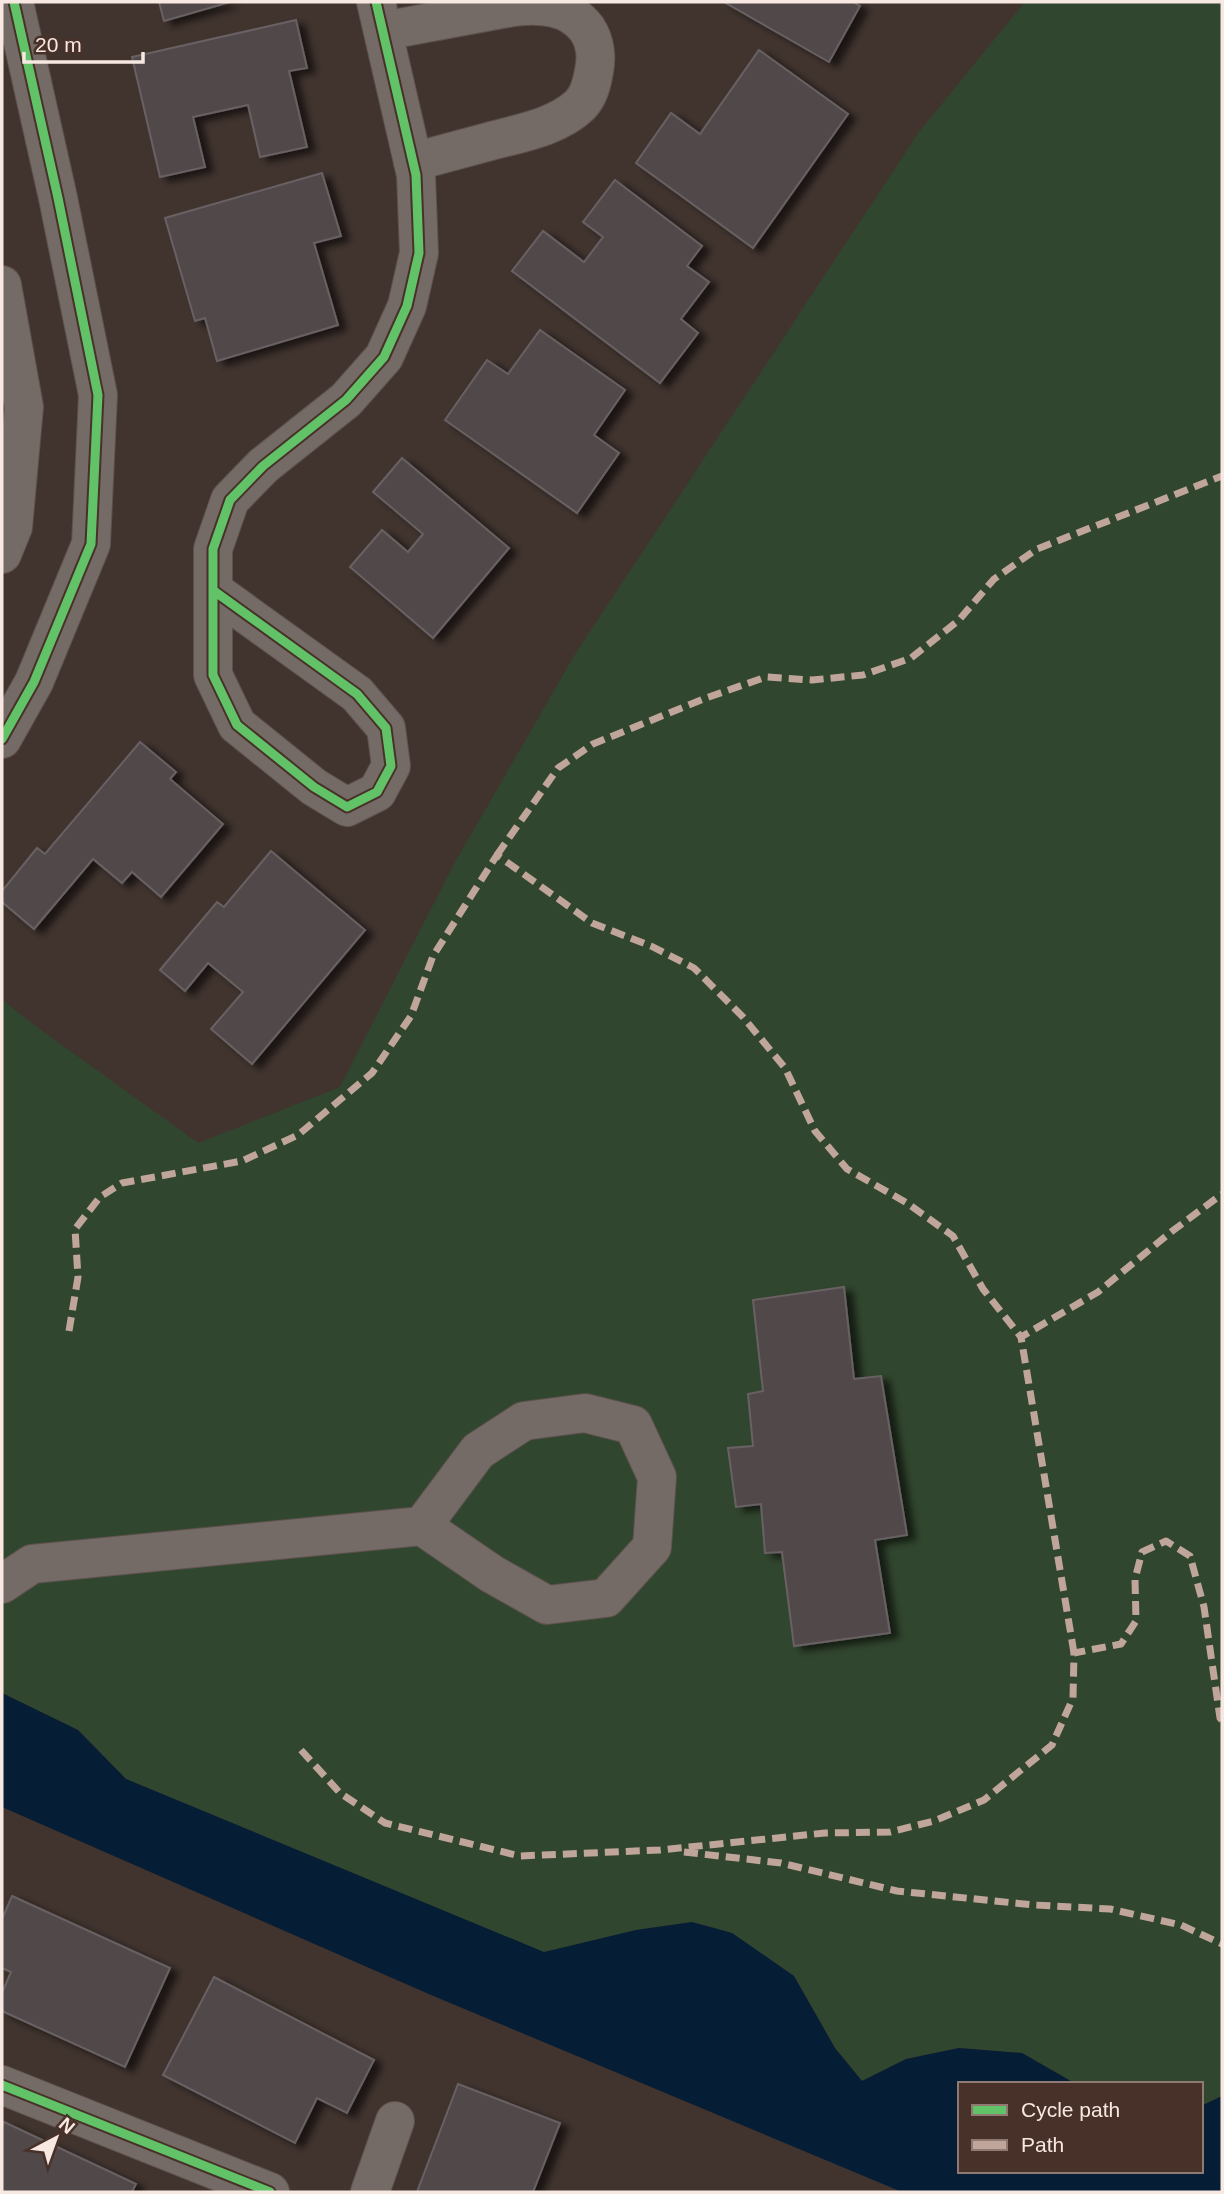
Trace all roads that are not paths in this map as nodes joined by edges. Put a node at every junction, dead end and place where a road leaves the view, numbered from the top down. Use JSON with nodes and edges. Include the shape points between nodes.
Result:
{"nodes":[{"id":1,"x":14,"y":2,"type":"edge"},
{"id":2,"x":380,"y":16,"type":"edge"},
{"id":3,"x":413,"y":162,"type":"junction"},
{"id":4,"x":2,"y":285,"type":"edge"},
{"id":5,"x":2,"y":554,"type":"edge"},
{"id":6,"x":214,"y":591,"type":"junction"},
{"id":7,"x":2,"y":739,"type":"edge"},
{"id":8,"x":422,"y":1526,"type":"junction"},
{"id":9,"x":12,"y":1566,"type":"edge"},
{"id":10,"x":2,"y":2085,"type":"edge"},
{"id":11,"x":395,"y":2121,"type":"dead end"},
{"id":12,"x":270,"y":2192,"type":"edge"},
{"id":13,"x":370,"y":2192,"type":"edge"}],
"edges":[{"from":1,"to":7,"type":"street","via":[[98,395],[91,544],[34,682]]},
{"from":2,"to":3,"type":"street"},
{"from":2,"to":3,"type":"street","via":[[541,6],[570,13],[591,35],[595,51],[591,87],[582,103],[565,116],[542,127]]},
{"from":3,"to":6,"type":"street","via":[[419,253],[407,306],[389,347],[346,400],[263,466],[230,500],[213,548]]},
{"from":4,"to":5,"type":"street","via":[[24,407],[13,527]]},
{"from":6,"to":6,"type":"street","via":[[357,694],[386,728],[391,766],[377,792],[347,807],[314,787],[237,725],[213,675]]},
{"from":8,"to":8,"type":"street","via":[[547,1605],[606,1598],[652,1547],[657,1477],[633,1425],[585,1413],[524,1421],[478,1451]]},
{"from":8,"to":9,"type":"street"},
{"from":10,"to":12,"type":"street"},
{"from":11,"to":13,"type":"street"}]}
